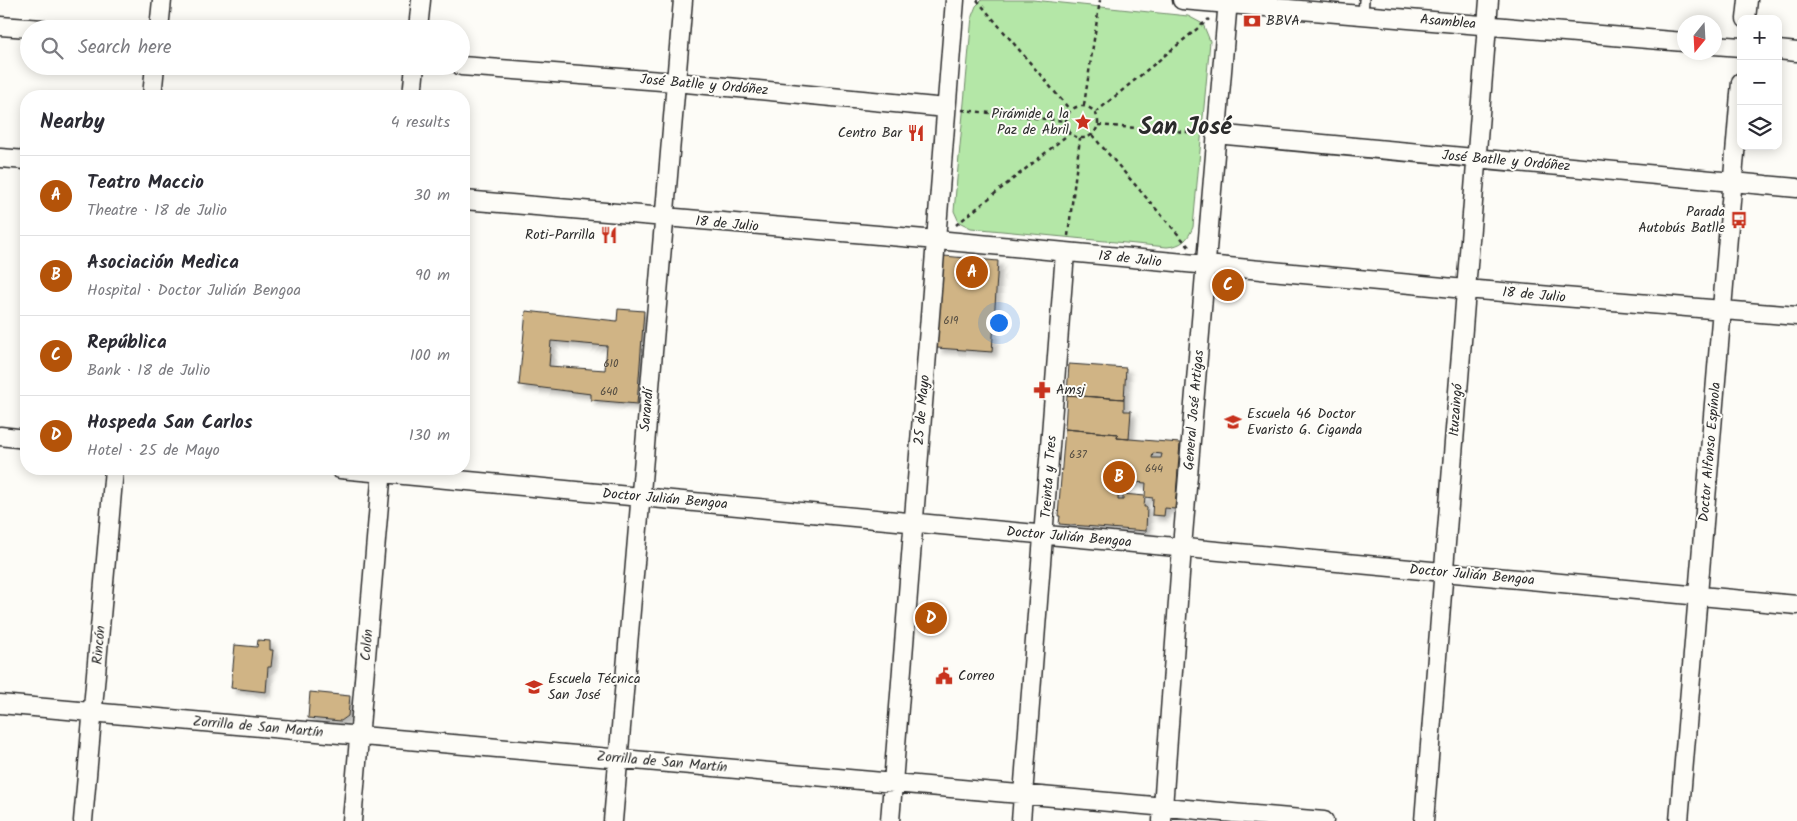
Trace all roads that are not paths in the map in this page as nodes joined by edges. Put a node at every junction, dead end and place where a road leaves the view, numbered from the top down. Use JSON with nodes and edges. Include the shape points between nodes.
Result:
{"nodes":[{"id":1,"x":162,"y":0,"type":"edge"},
{"id":2,"x":421,"y":0,"type":"edge"},
{"id":3,"x":683,"y":0,"type":"edge"},
{"id":4,"x":955,"y":0,"type":"edge"},
{"id":5,"x":1182,"y":0,"type":"edge"},
{"id":6,"x":1489,"y":0,"type":"edge"},
{"id":7,"x":1748,"y":0,"type":"edge"},
{"id":8,"x":1228,"y":2,"type":"edge"},
{"id":9,"x":1364,"y":8,"type":"edge"},
{"id":10,"x":1746,"y":15,"type":"edge"},
{"id":11,"x":160,"y":20,"type":"edge"},
{"id":12,"x":419,"y":20,"type":"edge"},
{"id":13,"x":0,"y":26,"type":"edge"},
{"id":14,"x":1487,"y":26,"type":"junction"},
{"id":15,"x":20,"y":27,"type":"edge"},
{"id":16,"x":1677,"y":41,"type":"edge"},
{"id":17,"x":1722,"y":45,"type":"edge"},
{"id":18,"x":1737,"y":47,"type":"edge"},
{"id":19,"x":1782,"y":50,"type":"edge"},
{"id":20,"x":1797,"y":52,"type":"edge"},
{"id":21,"x":470,"y":67,"type":"edge"},
{"id":22,"x":154,"y":75,"type":"edge"},
{"id":23,"x":414,"y":75,"type":"edge"},
{"id":24,"x":675,"y":82,"type":"junction"},
{"id":25,"x":153,"y":90,"type":"edge"},
{"id":26,"x":413,"y":90,"type":"edge"},
{"id":27,"x":1739,"y":105,"type":"edge"},
{"id":28,"x":946,"y":108,"type":"junction"},
{"id":29,"x":1215,"y":134,"type":"junction"},
{"id":30,"x":0,"y":158,"type":"edge"},
{"id":31,"x":1476,"y":159,"type":"junction"},
{"id":32,"x":20,"y":160,"type":"edge"},
{"id":33,"x":1732,"y":182,"type":"junction"},
{"id":34,"x":1797,"y":188,"type":"edge"},
{"id":35,"x":470,"y":201,"type":"edge"},
{"id":36,"x":664,"y":218,"type":"junction"},
{"id":37,"x":937,"y":240,"type":"junction"},
{"id":38,"x":1065,"y":252,"type":"junction"},
{"id":39,"x":1207,"y":267,"type":"junction"},
{"id":40,"x":1465,"y":289,"type":"junction"},
{"id":41,"x":1721,"y":310,"type":"junction"},
{"id":42,"x":1797,"y":316,"type":"edge"},
{"id":43,"x":0,"y":436,"type":"edge"},
{"id":44,"x":20,"y":438,"type":"edge"},
{"id":45,"x":113,"y":475,"type":"edge"},
{"id":46,"x":382,"y":475,"type":"edge"},
{"id":47,"x":422,"y":475,"type":"edge"},
{"id":48,"x":640,"y":497,"type":"junction"},
{"id":49,"x":912,"y":523,"type":"junction"},
{"id":50,"x":1044,"y":535,"type":"junction"},
{"id":51,"x":1182,"y":547,"type":"junction"},
{"id":52,"x":1445,"y":572,"type":"junction"},
{"id":53,"x":1698,"y":596,"type":"junction"},
{"id":54,"x":1797,"y":605,"type":"edge"},
{"id":55,"x":0,"y":704,"type":"edge"},
{"id":56,"x":93,"y":712,"type":"junction"},
{"id":57,"x":360,"y":736,"type":"junction"},
{"id":58,"x":618,"y":758,"type":"junction"},
{"id":59,"x":892,"y":783,"type":"junction"},
{"id":60,"x":1023,"y":795,"type":"junction"},
{"id":61,"x":1163,"y":814,"type":"edge"},
{"id":62,"x":83,"y":821,"type":"edge"},
{"id":63,"x":352,"y":821,"type":"edge"},
{"id":64,"x":613,"y":821,"type":"edge"},
{"id":65,"x":890,"y":821,"type":"edge"},
{"id":66,"x":1021,"y":821,"type":"edge"},
{"id":67,"x":1324,"y":821,"type":"edge"},
{"id":68,"x":1424,"y":821,"type":"edge"},
{"id":69,"x":1679,"y":821,"type":"edge"}],
"edges":[{"from":1,"to":11,"type":"street"},
{"from":2,"to":12,"type":"street"},
{"from":3,"to":24,"type":"street","name":"Sarandí"},
{"from":4,"to":28,"type":"street","name":"25 de Mayo"},
{"from":5,"to":8,"type":"street","name":"Asamblea"},
{"from":6,"to":14,"type":"street","name":"Ituzaingó"},
{"from":7,"to":10,"type":"street"},
{"from":8,"to":9,"type":"street","name":"Asamblea"},
{"from":8,"to":29,"type":"street","name":"General José Artigas"},
{"from":9,"to":14,"type":"street","name":"Asamblea"},
{"from":13,"to":15,"type":"street"},
{"from":14,"to":16,"type":"street","name":"Asamblea"},
{"from":14,"to":31,"type":"street","name":"Ituzaingó"},
{"from":17,"to":18,"type":"street"},
{"from":19,"to":20,"type":"street"},
{"from":21,"to":24,"type":"street","name":"José Batlle y Ordóñez"},
{"from":22,"to":25,"type":"street"},
{"from":23,"to":26,"type":"street"},
{"from":24,"to":28,"type":"street","name":"José Batlle y Ordóñez"},
{"from":24,"to":36,"type":"street","name":"Sarandí"},
{"from":27,"to":33,"type":"street","name":"Doctor Alfonso Espínola"},
{"from":28,"to":37,"type":"street","name":"25 de Mayo"},
{"from":29,"to":31,"type":"street","name":"José Batlle y Ordóñez"},
{"from":29,"to":39,"type":"street","name":"General José Artigas"},
{"from":30,"to":32,"type":"street"},
{"from":31,"to":33,"type":"street","name":"José Batlle y Ordóñez"},
{"from":31,"to":40,"type":"street","name":"Ituzaingó"},
{"from":33,"to":34,"type":"street","name":"José Batlle y Ordóñez"},
{"from":33,"to":41,"type":"street","name":"Doctor Alfonso Espínola"},
{"from":35,"to":36,"type":"street","name":"18 de Julio"},
{"from":36,"to":37,"type":"street","name":"18 de Julio"},
{"from":36,"to":48,"type":"street","name":"Sarandí"},
{"from":37,"to":38,"type":"street","name":"18 de Julio"},
{"from":37,"to":49,"type":"street","name":"25 de Mayo"},
{"from":38,"to":39,"type":"street","name":"18 de Julio"},
{"from":38,"to":50,"type":"street","name":"Treinta y Tres"},
{"from":39,"to":40,"type":"street","name":"18 de Julio"},
{"from":39,"to":51,"type":"street","name":"General José Artigas"},
{"from":40,"to":41,"type":"street","name":"18 de Julio"},
{"from":40,"to":52,"type":"street","name":"Ituzaingó"},
{"from":41,"to":42,"type":"street","name":"18 de Julio"},
{"from":41,"to":53,"type":"street","name":"Doctor Alfonso Espínola"},
{"from":43,"to":44,"type":"street"},
{"from":45,"to":56,"type":"street","name":"Rincón"},
{"from":46,"to":57,"type":"street","name":"Colón"},
{"from":47,"to":48,"type":"street","name":"Doctor Julián Bengoa"},
{"from":48,"to":49,"type":"street","name":"Doctor Julián Bengoa"},
{"from":48,"to":58,"type":"street","name":"Sarandí"},
{"from":49,"to":50,"type":"street","name":"Doctor Julián Bengoa"},
{"from":49,"to":59,"type":"street","name":"25 de Mayo"},
{"from":50,"to":51,"type":"street","name":"Doctor Julián Bengoa"},
{"from":50,"to":60,"type":"street","name":"Treinta y Tres"},
{"from":51,"to":52,"type":"street","name":"Doctor Julián Bengoa"},
{"from":51,"to":61,"type":"street","name":"General José Artigas"},
{"from":52,"to":53,"type":"street","name":"Doctor Julián Bengoa"},
{"from":52,"to":68,"type":"street","name":"Ituzaingó"},
{"from":53,"to":54,"type":"street","name":"Doctor Julián Bengoa"},
{"from":53,"to":69,"type":"street","name":"Doctor Alfonso Espínola"},
{"from":55,"to":56,"type":"street","name":"Zorrilla de San Martín"},
{"from":56,"to":57,"type":"street","name":"Zorrilla de San Martín"},
{"from":56,"to":62,"type":"street","name":"Rincón"},
{"from":57,"to":58,"type":"street","name":"Zorrilla de San Martín"},
{"from":57,"to":63,"type":"street","name":"Colón"},
{"from":58,"to":59,"type":"street","name":"Zorrilla de San Martín"},
{"from":58,"to":64,"type":"street","name":"Sarandí"},
{"from":59,"to":60,"type":"street","name":"Zorrilla de San Martín"},
{"from":59,"to":65,"type":"street","name":"25 de Mayo"},
{"from":60,"to":61,"type":"street","name":"Zorrilla de San Martín"},
{"from":60,"to":66,"type":"street","name":"Treinta y Tres"},
{"from":61,"to":67,"type":"street","name":"Zorrilla de San Martín"}]}
